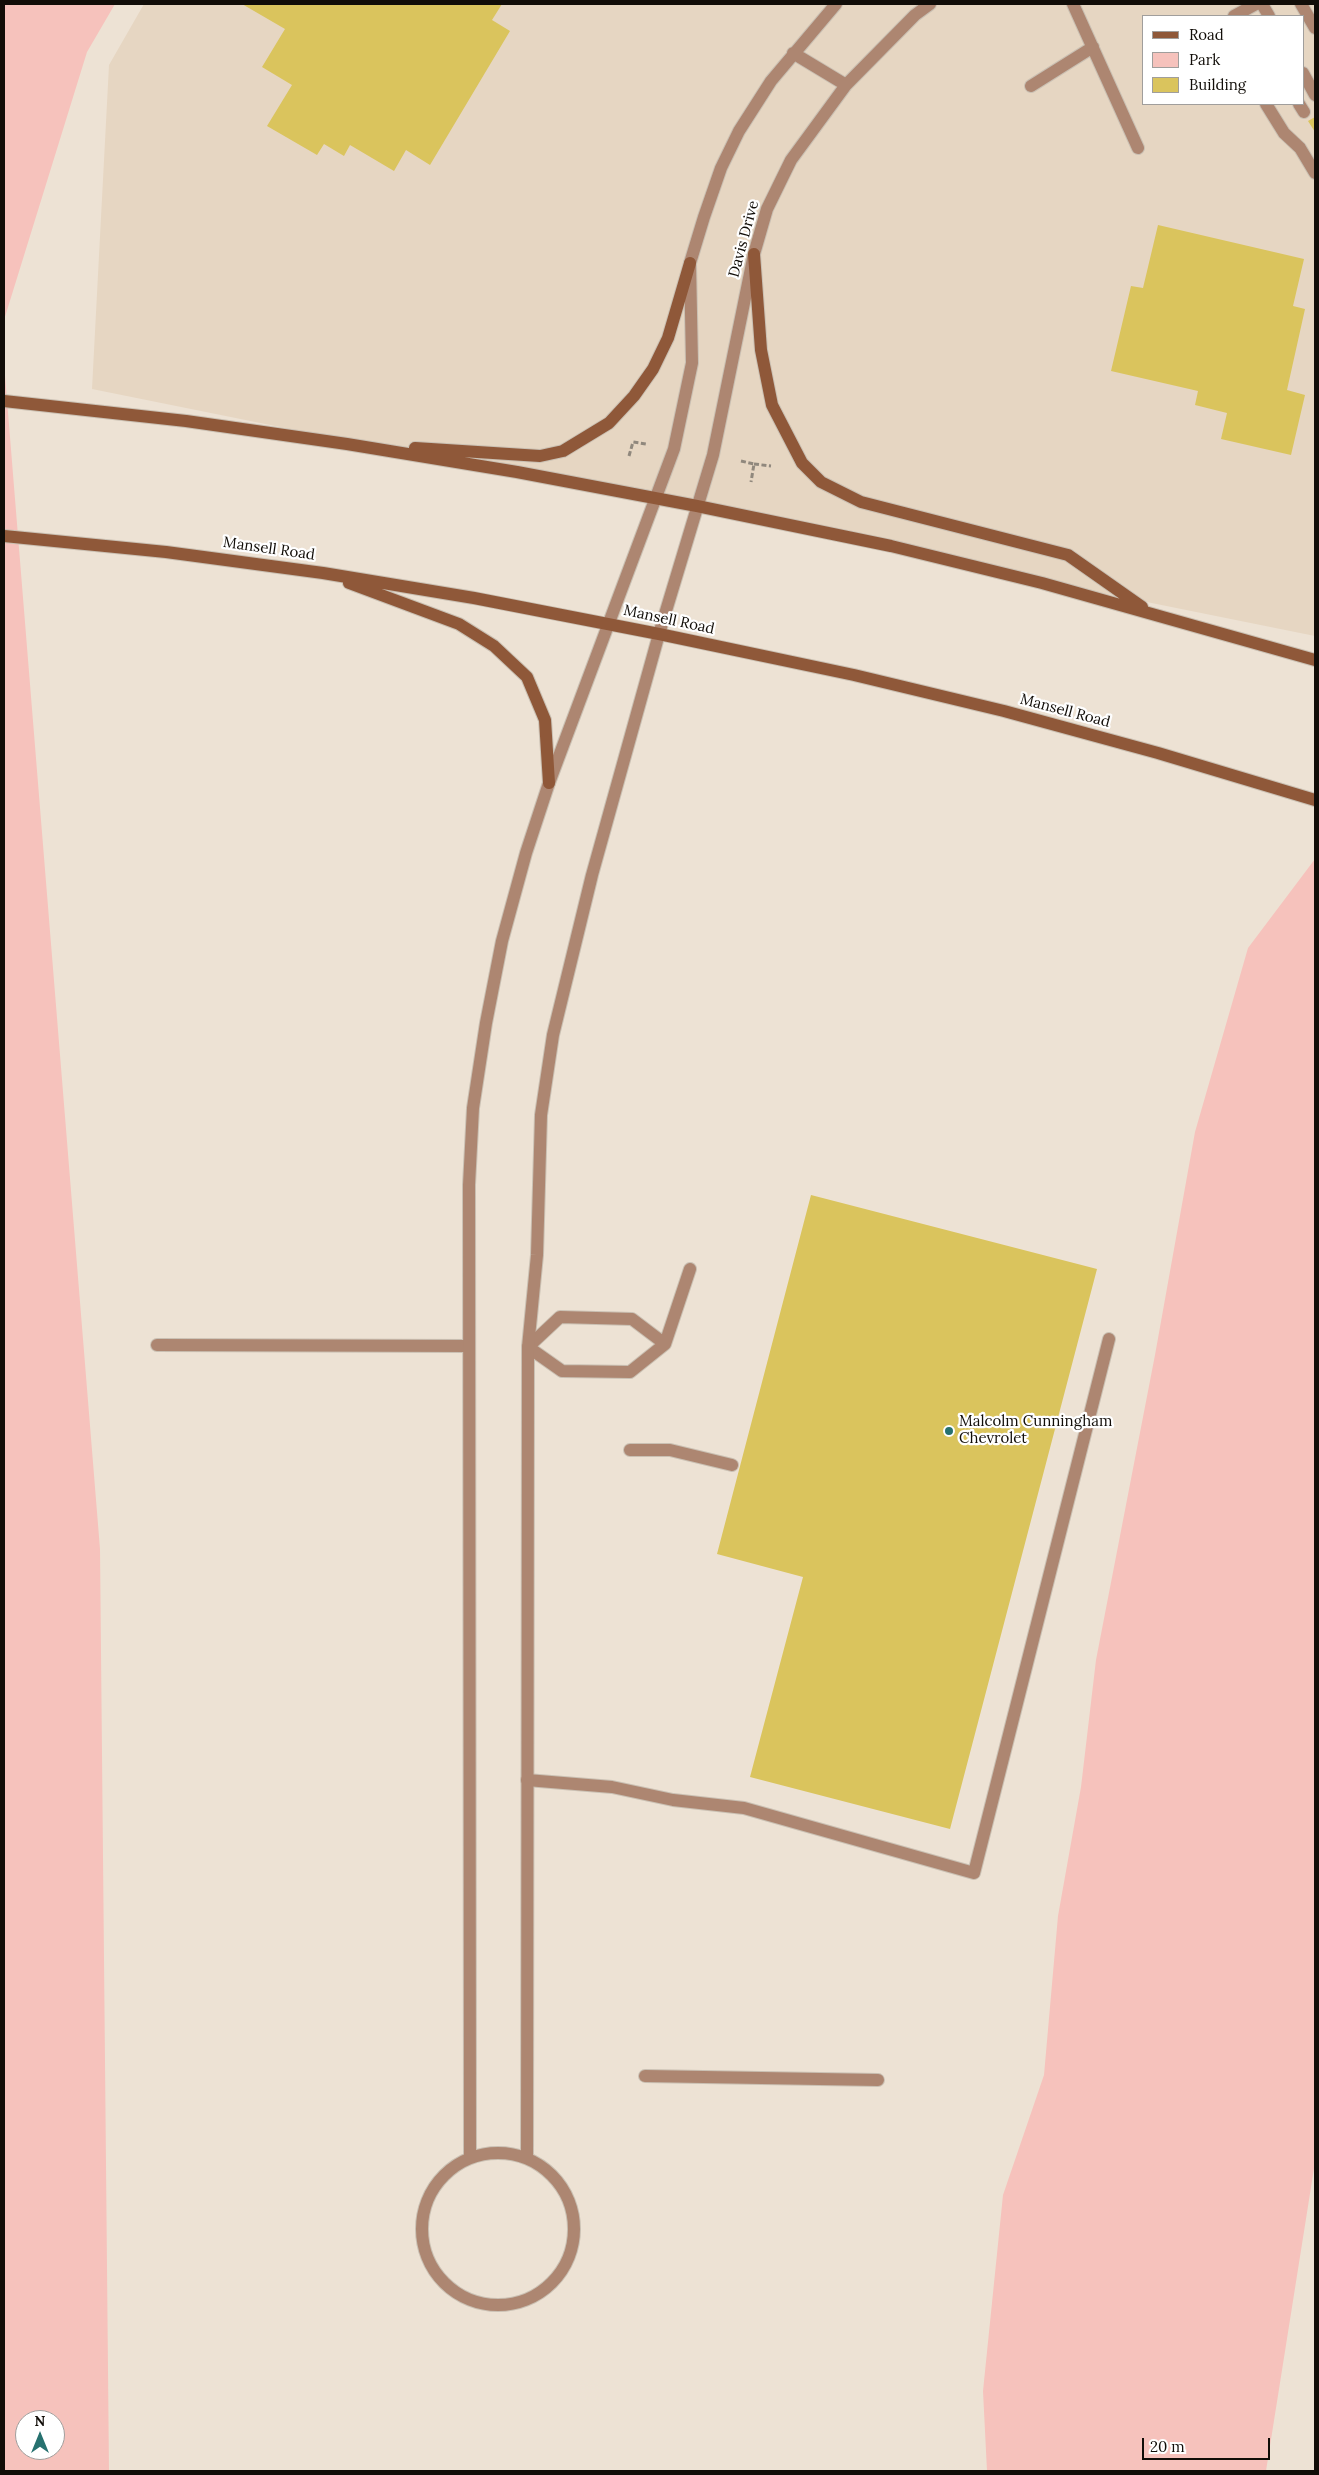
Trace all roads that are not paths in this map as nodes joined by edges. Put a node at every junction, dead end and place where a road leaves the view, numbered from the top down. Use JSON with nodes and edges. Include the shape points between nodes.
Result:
{"nodes":[{"id":1,"x":836,"y":4,"type":"edge"},
{"id":2,"x":930,"y":4,"type":"edge"},
{"id":3,"x":1073,"y":4,"type":"edge"},
{"id":4,"x":1262,"y":4,"type":"edge"},
{"id":5,"x":1301,"y":4,"type":"edge"},
{"id":6,"x":1268,"y":15,"type":"edge"},
{"id":7,"x":1315,"y":28,"type":"edge"},
{"id":8,"x":1093,"y":47,"type":"junction"},
{"id":9,"x":793,"y":53,"type":"junction"},
{"id":10,"x":1304,"y":76,"type":"edge"},
{"id":11,"x":846,"y":86,"type":"junction"},
{"id":12,"x":1031,"y":86,"type":"dead end"},
{"id":13,"x":1315,"y":95,"type":"edge"},
{"id":14,"x":1267,"y":105,"type":"edge"},
{"id":15,"x":1138,"y":148,"type":"dead end"},
{"id":16,"x":1315,"y":173,"type":"edge"},
{"id":17,"x":754,"y":254,"type":"junction"},
{"id":18,"x":690,"y":263,"type":"junction"},
{"id":19,"x":4,"y":401,"type":"edge"},
{"id":20,"x":348,"y":444,"type":"junction"},
{"id":21,"x":657,"y":498,"type":"junction"},
{"id":22,"x":697,"y":506,"type":"junction"},
{"id":23,"x":4,"y":536,"type":"edge"},
{"id":24,"x":323,"y":573,"type":"junction"},
{"id":25,"x":1150,"y":612,"type":"junction"},
{"id":26,"x":608,"y":624,"type":"junction"},
{"id":27,"x":659,"y":634,"type":"junction"},
{"id":28,"x":1315,"y":660,"type":"edge"},
{"id":29,"x":549,"y":783,"type":"junction"},
{"id":30,"x":1315,"y":800,"type":"edge"},
{"id":31,"x":690,"y":1269,"type":"dead end"},
{"id":32,"x":1109,"y":1339,"type":"dead end"},
{"id":33,"x":665,"y":1344,"type":"junction"},
{"id":34,"x":157,"y":1345,"type":"dead end"},
{"id":35,"x":469,"y":1346,"type":"junction"},
{"id":36,"x":528,"y":1347,"type":"junction"},
{"id":37,"x":630,"y":1450,"type":"dead end"},
{"id":38,"x":732,"y":1465,"type":"dead end"},
{"id":39,"x":527,"y":1780,"type":"junction"},
{"id":40,"x":645,"y":2076,"type":"dead end"},
{"id":41,"x":878,"y":2080,"type":"dead end"},
{"id":42,"x":470,"y":2158,"type":"junction"},
{"id":43,"x":527,"y":2158,"type":"junction"}],
"edges":[{"from":1,"to":9,"type":"street"},
{"from":2,"to":11,"type":"street","name":"Davis Drive","via":[[915,15]]},
{"from":3,"to":8,"type":"street"},
{"from":4,"to":6,"type":"street"},
{"from":5,"to":7,"type":"street"},
{"from":8,"to":12,"type":"street"},
{"from":8,"to":15,"type":"street"},
{"from":9,"to":11,"type":"street"},
{"from":9,"to":18,"type":"street","via":[[738,131],[718,176]]},
{"from":10,"to":13,"type":"street"},
{"from":11,"to":17,"type":"street","name":"Davis Drive","via":[[792,160],[767,209]]},
{"from":14,"to":16,"type":"street"},
{"from":17,"to":22,"type":"street","name":"Davis Drive","via":[[718,433]]},
{"from":17,"to":25,"type":"main road","via":[[761,350],[772,406],[802,463],[822,482],[862,502],[1068,554]]},
{"from":18,"to":20,"type":"main road","via":[[668,338],[653,370],[609,423],[570,447],[540,456]]},
{"from":18,"to":21,"type":"street","via":[[692,363],[674,449]]},
{"from":19,"to":20,"type":"main road","via":[[186,421]]},
{"from":20,"to":21,"type":"main road"},
{"from":21,"to":22,"type":"main road"},
{"from":21,"to":26,"type":"street"},
{"from":22,"to":25,"type":"main road","via":[[891,546]]},
{"from":22,"to":27,"type":"street","name":"Davis Drive"},
{"from":23,"to":24,"type":"main road","name":"Mansell Road","via":[[166,552]]},
{"from":24,"to":26,"type":"main road","name":"Mansell Road"},
{"from":24,"to":29,"type":"main road","via":[[459,624],[494,646],[527,678],[545,720]]},
{"from":25,"to":28,"type":"main road"},
{"from":26,"to":27,"type":"main road","name":"Mansell Road"},
{"from":26,"to":29,"type":"street"},
{"from":27,"to":30,"type":"main road","name":"Mansell Road","via":[[1004,711]]},
{"from":27,"to":36,"type":"street","name":"Davis Drive","via":[[590,884],[553,1035],[541,1116],[537,1255]]},
{"from":29,"to":35,"type":"street","via":[[502,941],[473,1108],[469,1185]]},
{"from":31,"to":33,"type":"street"},
{"from":32,"to":39,"type":"street","via":[[974,1873],[744,1808],[673,1800],[612,1787]]},
{"from":33,"to":36,"type":"street","via":[[630,1372],[562,1371]]},
{"from":33,"to":36,"type":"street","via":[[632,1319],[560,1318]]},
{"from":34,"to":35,"type":"street"},
{"from":35,"to":42,"type":"street"},
{"from":36,"to":39,"type":"street","name":"Davis Drive"},
{"from":37,"to":38,"type":"street","via":[[670,1450]]},
{"from":39,"to":43,"type":"street","name":"Davis Drive"},
{"from":40,"to":41,"type":"street"},
{"from":42,"to":43,"type":"street","via":[[497,2152]]},
{"from":42,"to":43,"type":"street","via":[[444,2174],[427,2200],[421,2230],[427,2257],[441,2280],[462,2296],[483,2304],[509,2304],[534,2296],[555,2280],[569,2258],[575,2229],[570,2200],[553,2174]]}]}
